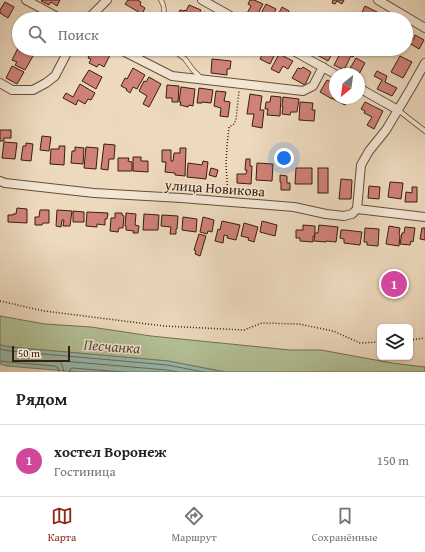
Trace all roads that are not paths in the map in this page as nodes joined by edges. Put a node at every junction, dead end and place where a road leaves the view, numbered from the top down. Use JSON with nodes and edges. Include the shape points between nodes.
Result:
{"nodes":[{"id":1,"x":26,"y":0,"type":"edge"},
{"id":2,"x":107,"y":0,"type":"edge"},
{"id":3,"x":161,"y":0,"type":"edge"},
{"id":4,"x":202,"y":0,"type":"edge"},
{"id":5,"x":378,"y":0,"type":"edge"},
{"id":6,"x":48,"y":12,"type":"edge"},
{"id":7,"x":95,"y":12,"type":"edge"},
{"id":8,"x":165,"y":12,"type":"edge"},
{"id":9,"x":223,"y":12,"type":"edge"},
{"id":10,"x":398,"y":12,"type":"edge"},
{"id":11,"x":413,"y":21,"type":"edge"},
{"id":12,"x":425,"y":28,"type":"edge"},
{"id":13,"x":65,"y":56,"type":"edge"},
{"id":14,"x":133,"y":56,"type":"edge"},
{"id":15,"x":181,"y":56,"type":"edge"},
{"id":16,"x":302,"y":56,"type":"edge"},
{"id":17,"x":425,"y":63,"type":"edge"},
{"id":18,"x":323,"y":68,"type":"junction"},
{"id":19,"x":329,"y":71,"type":"edge"},
{"id":20,"x":203,"y":79,"type":"junction"},
{"id":21,"x":0,"y":83,"type":"edge"},
{"id":22,"x":365,"y":91,"type":"edge"},
{"id":23,"x":398,"y":110,"type":"junction"},
{"id":24,"x":425,"y":131,"type":"edge"},
{"id":25,"x":0,"y":181,"type":"edge"},
{"id":26,"x":357,"y":209,"type":"junction"},
{"id":27,"x":425,"y":217,"type":"edge"}],
"edges":[{"from":1,"to":6,"type":"street"},
{"from":2,"to":7,"type":"street"},
{"from":3,"to":8,"type":"lane"},
{"from":4,"to":9,"type":"street"},
{"from":5,"to":10,"type":"street"},
{"from":11,"to":12,"type":"street"},
{"from":13,"to":21,"type":"street","via":[[55,76],[33,90],[12,90]]},
{"from":14,"to":20,"type":"street","via":[[172,76]]},
{"from":15,"to":20,"type":"lane"},
{"from":16,"to":18,"type":"street"},
{"from":17,"to":23,"type":"street"},
{"from":18,"to":19,"type":"street"},
{"from":18,"to":20,"type":"street","via":[[313,86],[303,90]]},
{"from":22,"to":23,"type":"street"},
{"from":23,"to":24,"type":"lane"},
{"from":23,"to":26,"type":"street","via":[[361,165]]},
{"from":25,"to":26,"type":"street","name":"улица Новикова","via":[[94,194],[294,207],[344,216],[352,214]]},
{"from":26,"to":27,"type":"street","name":"улица Новикова"}]}
